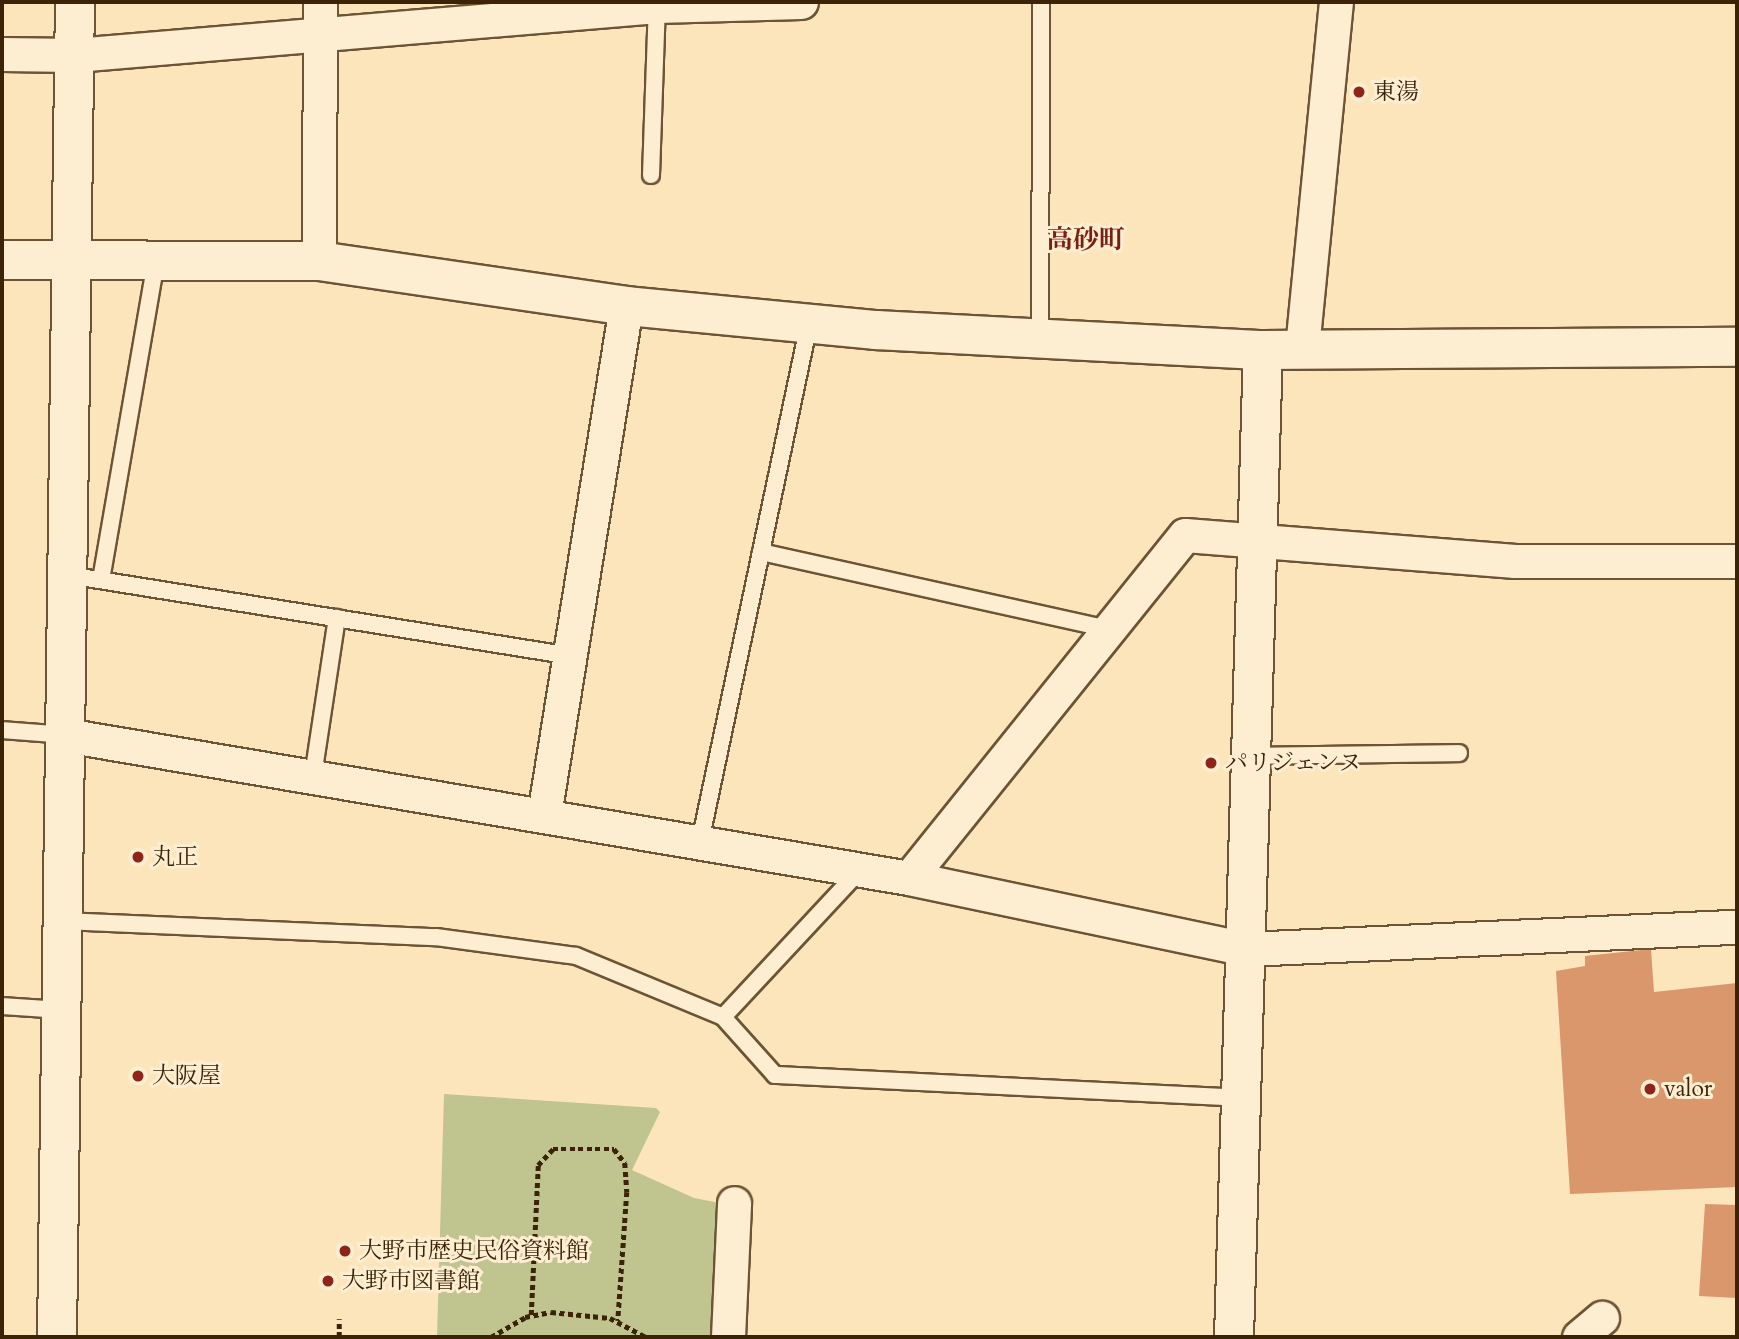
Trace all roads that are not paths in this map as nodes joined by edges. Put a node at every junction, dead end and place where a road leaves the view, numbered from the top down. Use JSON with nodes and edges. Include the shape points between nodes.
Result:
{"nodes":[{"id":1,"x":75,"y":2,"type":"edge"},
{"id":2,"x":320,"y":2,"type":"edge"},
{"id":3,"x":801,"y":2,"type":"edge"},
{"id":4,"x":1041,"y":2,"type":"edge"},
{"id":5,"x":1336,"y":2,"type":"edge"},
{"id":6,"x":657,"y":6,"type":"junction"},
{"id":7,"x":319,"y":36,"type":"junction"},
{"id":8,"x":2,"y":54,"type":"edge"},
{"id":9,"x":75,"y":55,"type":"junction"},
{"id":10,"x":651,"y":175,"type":"dead end"},
{"id":11,"x":72,"y":258,"type":"junction"},
{"id":12,"x":156,"y":258,"type":"junction"},
{"id":13,"x":2,"y":260,"type":"edge"},
{"id":14,"x":319,"y":261,"type":"junction"},
{"id":15,"x":626,"y":306,"type":"junction"},
{"id":16,"x":809,"y":324,"type":"junction"},
{"id":17,"x":1041,"y":339,"type":"junction"},
{"id":18,"x":1737,"y":347,"type":"edge"},
{"id":19,"x":1302,"y":348,"type":"junction"},
{"id":20,"x":1264,"y":350,"type":"junction"},
{"id":21,"x":1258,"y":538,"type":"junction"},
{"id":22,"x":761,"y":552,"type":"junction"},
{"id":23,"x":1737,"y":561,"type":"edge"},
{"id":24,"x":84,"y":577,"type":"junction"},
{"id":25,"x":337,"y":618,"type":"junction"},
{"id":26,"x":1109,"y":629,"type":"junction"},
{"id":27,"x":565,"y":655,"type":"junction"},
{"id":28,"x":2,"y":730,"type":"edge"},
{"id":29,"x":65,"y":735,"type":"junction"},
{"id":30,"x":1459,"y":753,"type":"dead end"},
{"id":31,"x":1251,"y":756,"type":"junction"},
{"id":32,"x":313,"y":776,"type":"junction"},
{"id":33,"x":544,"y":815,"type":"junction"},
{"id":34,"x":700,"y":842,"type":"junction"},
{"id":35,"x":860,"y":870,"type":"junction"},
{"id":36,"x":909,"y":878,"type":"junction"},
{"id":37,"x":62,"y":921,"type":"junction"},
{"id":38,"x":1737,"y":927,"type":"edge"},
{"id":39,"x":1245,"y":949,"type":"junction"},
{"id":40,"x":2,"y":1006,"type":"edge"},
{"id":41,"x":61,"y":1010,"type":"junction"},
{"id":42,"x":723,"y":1017,"type":"junction"},
{"id":43,"x":1241,"y":1098,"type":"junction"},
{"id":44,"x":734,"y":1203,"type":"dead end"},
{"id":45,"x":57,"y":1337,"type":"edge"},
{"id":46,"x":728,"y":1337,"type":"edge"},
{"id":47,"x":1234,"y":1337,"type":"edge"}],
"edges":[{"from":1,"to":9,"type":"street"},
{"from":2,"to":7,"type":"street"},
{"from":3,"to":6,"type":"street"},
{"from":4,"to":17,"type":"lane"},
{"from":5,"to":19,"type":"street"},
{"from":6,"to":7,"type":"street"},
{"from":6,"to":10,"type":"lane"},
{"from":7,"to":9,"type":"street"},
{"from":7,"to":14,"type":"street"},
{"from":8,"to":9,"type":"street"},
{"from":9,"to":11,"type":"street"},
{"from":11,"to":12,"type":"street"},
{"from":11,"to":13,"type":"street"},
{"from":11,"to":24,"type":"street"},
{"from":12,"to":14,"type":"street"},
{"from":12,"to":24,"type":"lane"},
{"from":14,"to":15,"type":"street"},
{"from":15,"to":16,"type":"street"},
{"from":15,"to":27,"type":"street"},
{"from":16,"to":17,"type":"street"},
{"from":16,"to":22,"type":"lane"},
{"from":17,"to":20,"type":"street"},
{"from":18,"to":19,"type":"street"},
{"from":19,"to":20,"type":"street"},
{"from":20,"to":21,"type":"street"},
{"from":21,"to":23,"type":"street","via":[[1515,561]]},
{"from":21,"to":26,"type":"street","via":[[1185,535]]},
{"from":21,"to":31,"type":"street"},
{"from":22,"to":26,"type":"lane"},
{"from":22,"to":34,"type":"lane"},
{"from":24,"to":25,"type":"lane"},
{"from":24,"to":29,"type":"street"},
{"from":25,"to":27,"type":"lane"},
{"from":25,"to":32,"type":"lane"},
{"from":26,"to":36,"type":"street"},
{"from":27,"to":33,"type":"street"},
{"from":28,"to":29,"type":"lane"},
{"from":29,"to":32,"type":"street"},
{"from":29,"to":37,"type":"street"},
{"from":30,"to":31,"type":"lane"},
{"from":31,"to":39,"type":"street"},
{"from":32,"to":33,"type":"street"},
{"from":33,"to":34,"type":"street"},
{"from":34,"to":35,"type":"street"},
{"from":35,"to":36,"type":"street"},
{"from":35,"to":42,"type":"lane"},
{"from":36,"to":39,"type":"street"},
{"from":37,"to":41,"type":"street"},
{"from":37,"to":42,"type":"lane","via":[[436,937],[576,956]]},
{"from":38,"to":39,"type":"street"},
{"from":39,"to":43,"type":"street"},
{"from":40,"to":41,"type":"lane"},
{"from":41,"to":45,"type":"street"},
{"from":42,"to":43,"type":"lane","via":[[775,1074]]},
{"from":43,"to":47,"type":"street"},
{"from":44,"to":46,"type":"street"}]}
